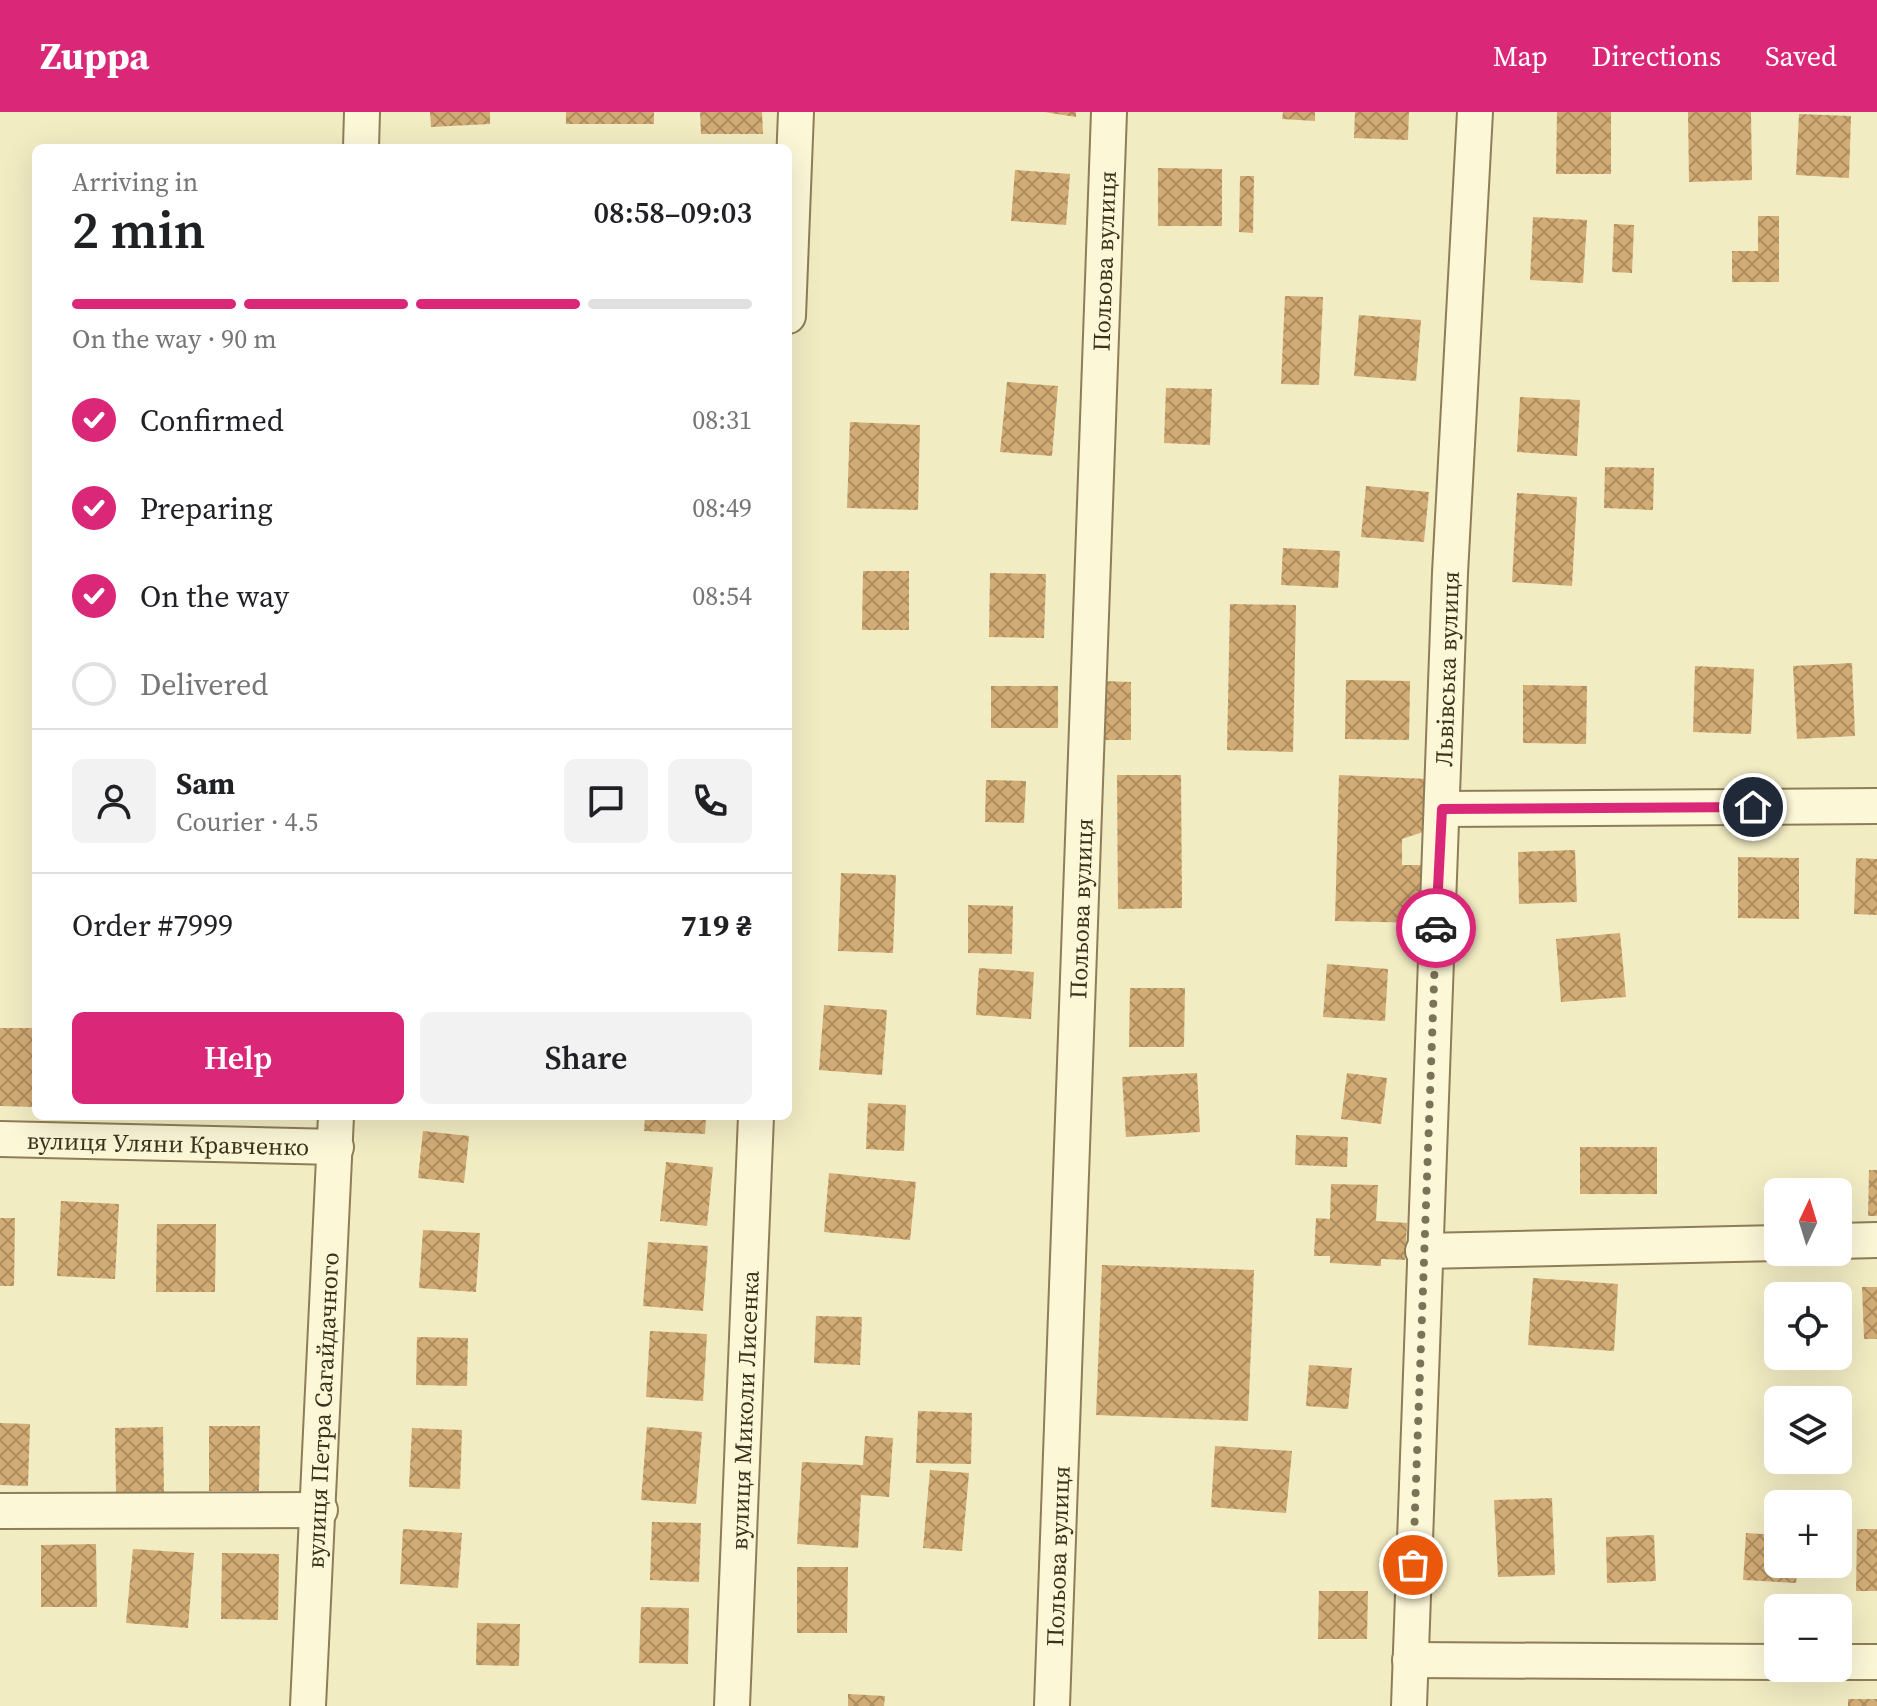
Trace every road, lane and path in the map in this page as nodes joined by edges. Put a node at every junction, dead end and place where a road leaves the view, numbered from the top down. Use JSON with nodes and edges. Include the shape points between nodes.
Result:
{"nodes":[{"id":1,"x":362,"y":112,"type":"edge"},
{"id":2,"x":796,"y":112,"type":"edge"},
{"id":3,"x":1109,"y":112,"type":"edge"},
{"id":4,"x":1475,"y":112,"type":"edge"},
{"id":5,"x":361,"y":144,"type":"edge"},
{"id":6,"x":792,"y":214,"type":"edge"},
{"id":7,"x":1877,"y":806,"type":"edge"},
{"id":8,"x":1442,"y":809,"type":"junction"},
{"id":9,"x":756,"y":1120,"type":"edge"},
{"id":10,"x":336,"y":1131,"type":"edge"},
{"id":11,"x":0,"y":1139,"type":"edge"},
{"id":12,"x":1877,"y":1240,"type":"edge"},
{"id":13,"x":1852,"y":1241,"type":"edge"},
{"id":14,"x":1764,"y":1243,"type":"edge"},
{"id":15,"x":1423,"y":1251,"type":"junction"},
{"id":16,"x":320,"y":1510,"type":"junction"},
{"id":17,"x":0,"y":1511,"type":"edge"},
{"id":18,"x":1410,"y":1660,"type":"junction"},
{"id":19,"x":1764,"y":1662,"type":"edge"},
{"id":20,"x":1852,"y":1662,"type":"edge"},
{"id":21,"x":1877,"y":1662,"type":"edge"},
{"id":22,"x":308,"y":1706,"type":"edge"},
{"id":23,"x":732,"y":1706,"type":"edge"},
{"id":24,"x":1052,"y":1706,"type":"edge"},
{"id":25,"x":1409,"y":1706,"type":"edge"}],
"edges":[{"from":1,"to":5,"type":"street"},
{"from":2,"to":6,"type":"street"},
{"from":3,"to":24,"type":"street","name":"Польова вулиця"},
{"from":4,"to":8,"type":"street","name":"Львівська вулиця"},
{"from":7,"to":8,"type":"street"},
{"from":8,"to":15,"type":"street","name":"Львівська вулиця"},
{"from":9,"to":23,"type":"street","name":"вулиця Миколи Лисенка"},
{"from":10,"to":11,"type":"street","name":"вулиця Уляни Кравченко"},
{"from":10,"to":16,"type":"street","name":"вулиця Петра Сагайдачного"},
{"from":12,"to":13,"type":"street"},
{"from":14,"to":15,"type":"street"},
{"from":15,"to":18,"type":"street","name":"Львівська вулиця"},
{"from":16,"to":17,"type":"street"},
{"from":16,"to":22,"type":"street","name":"вулиця Петра Сагайдачного"},
{"from":18,"to":19,"type":"street"},
{"from":18,"to":25,"type":"street","name":"Львівська вулиця"},
{"from":20,"to":21,"type":"street"}]}
